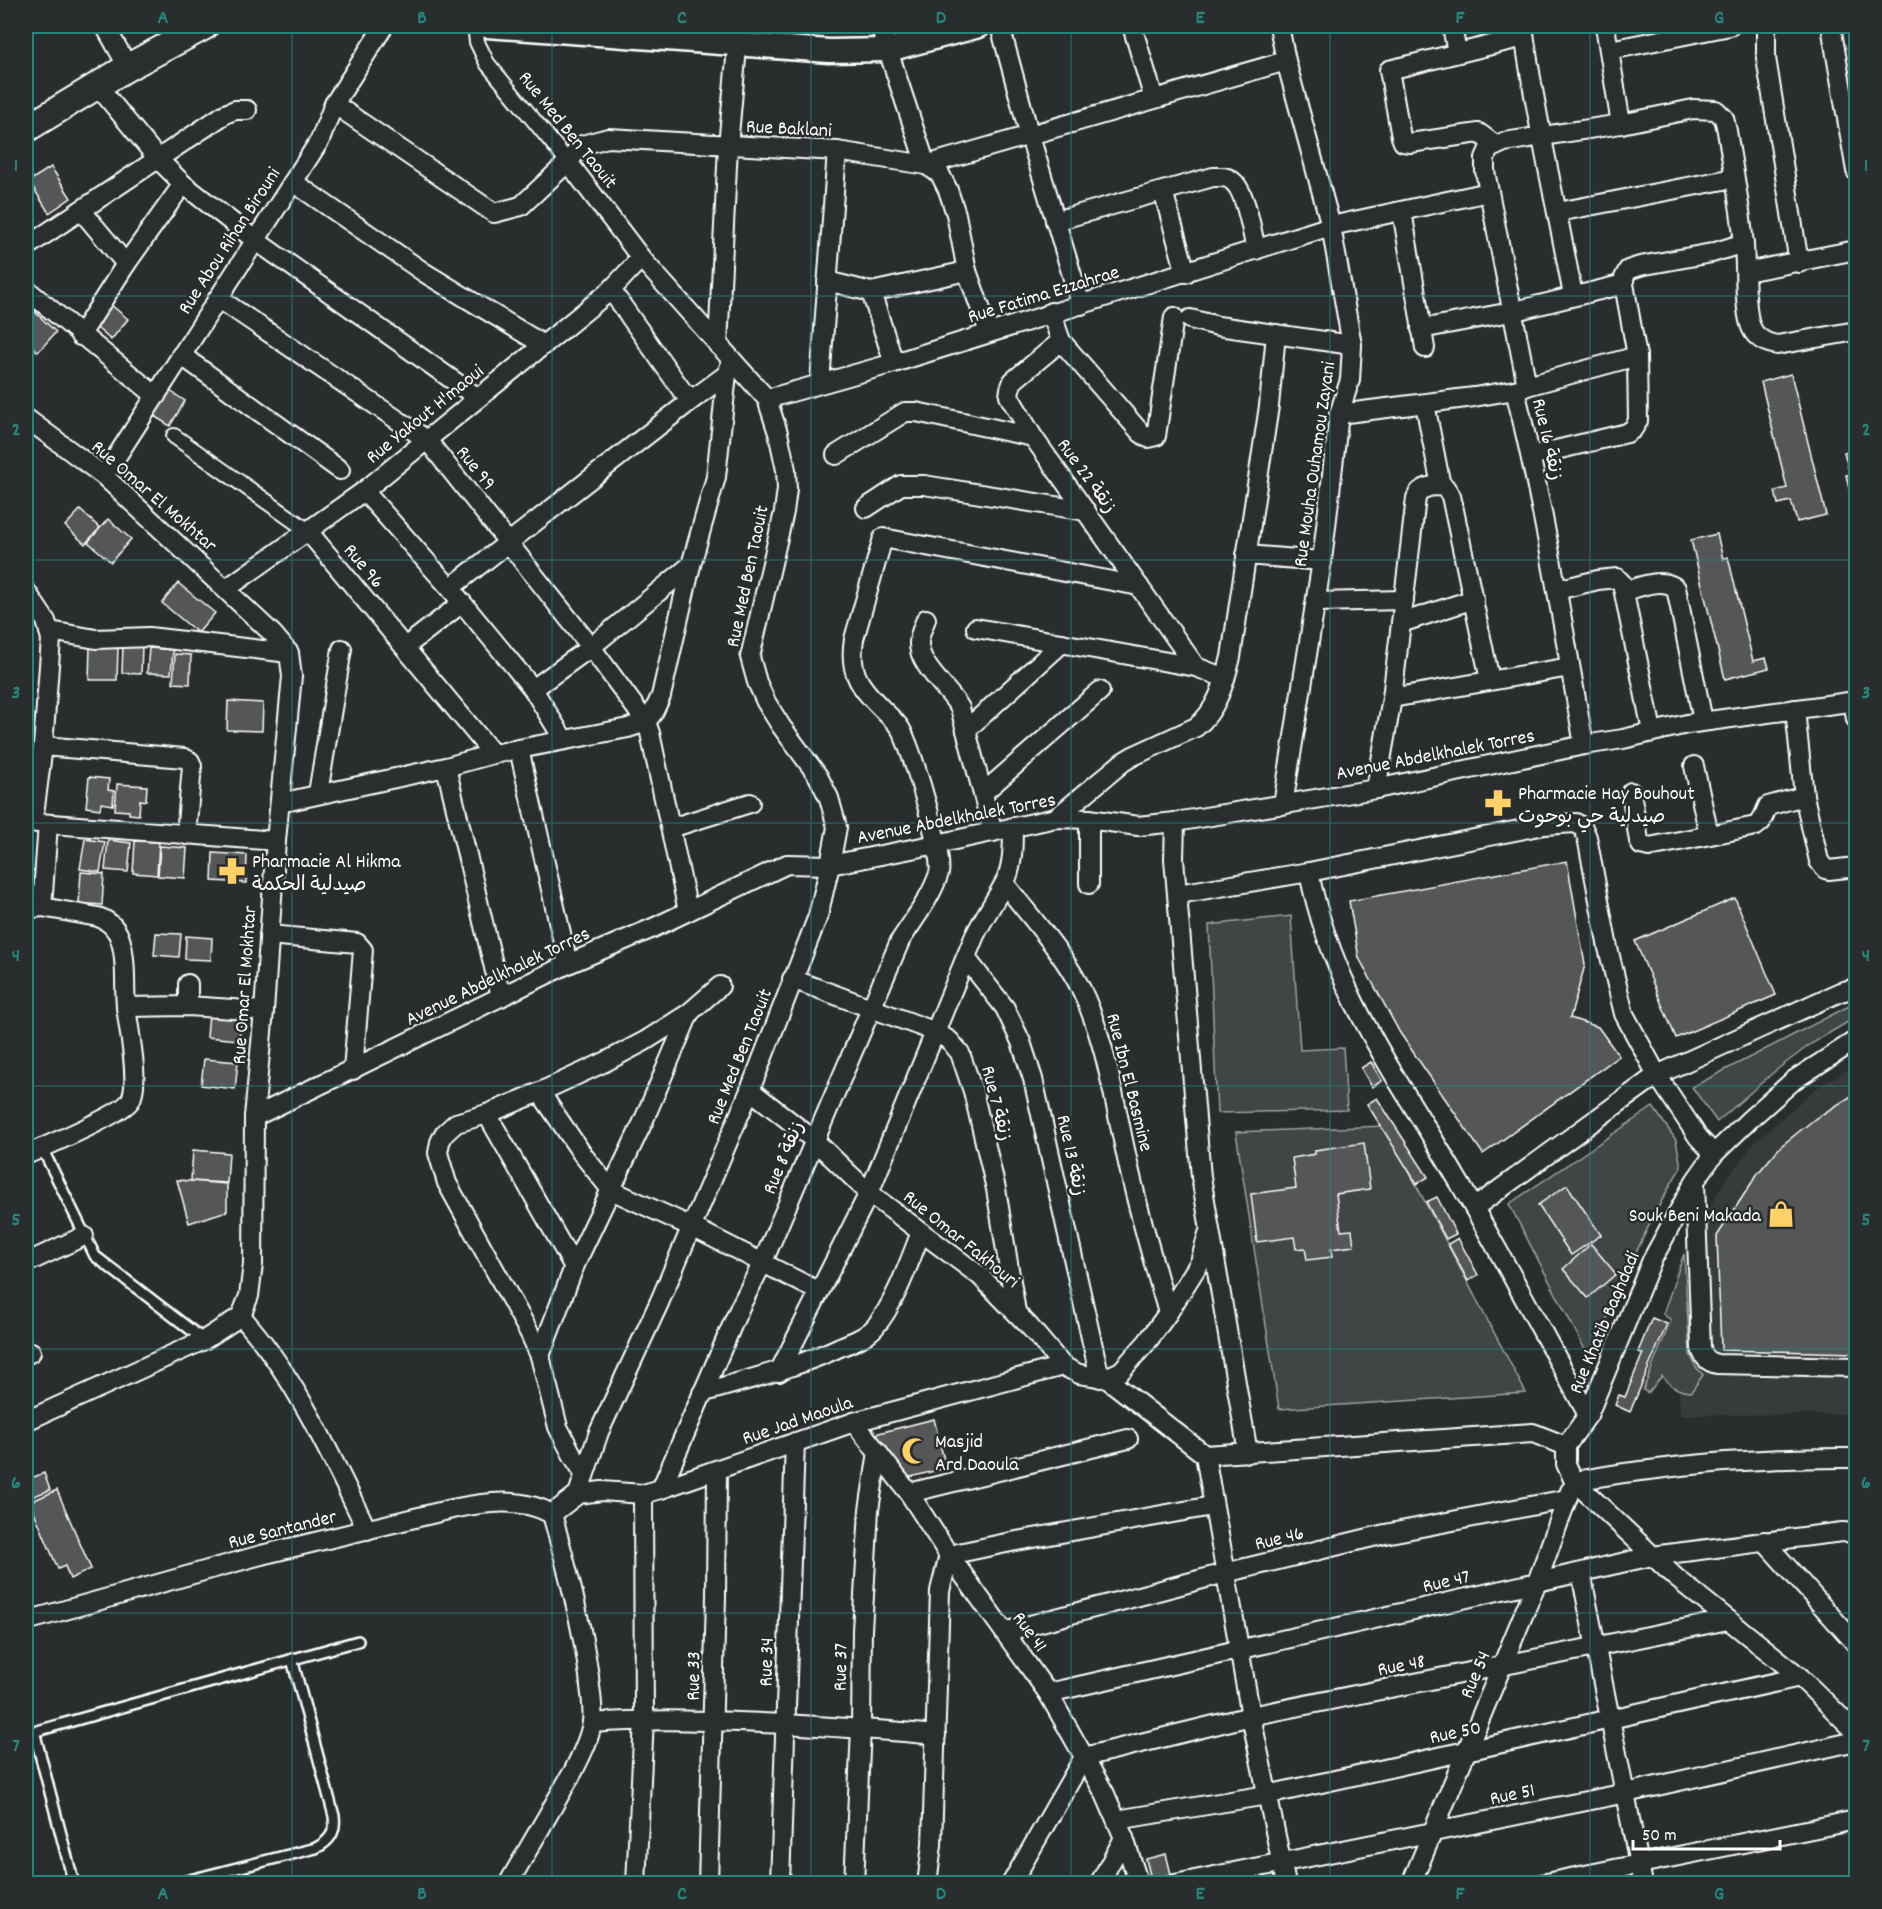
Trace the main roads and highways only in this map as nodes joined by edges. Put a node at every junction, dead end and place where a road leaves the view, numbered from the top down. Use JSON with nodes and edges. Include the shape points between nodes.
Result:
{"nodes":[{"id":1,"x":205,"y":26,"type":"edge"},
{"id":2,"x":26,"y":129,"type":"edge"}],
"edges":[{"from":1,"to":2,"type":"main road"}]}
